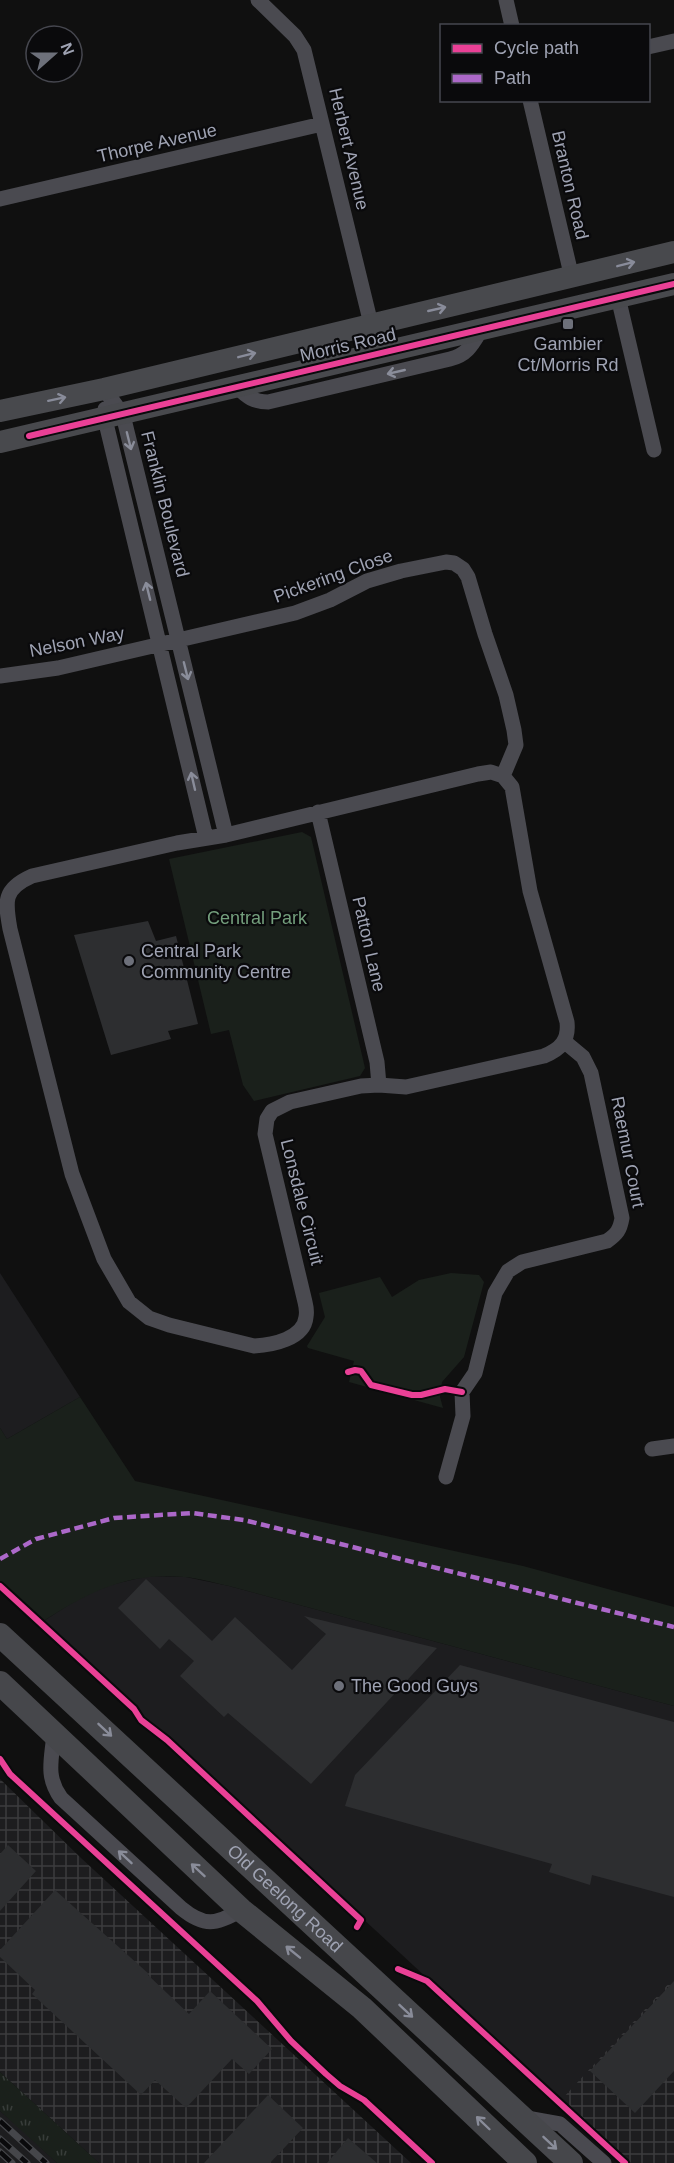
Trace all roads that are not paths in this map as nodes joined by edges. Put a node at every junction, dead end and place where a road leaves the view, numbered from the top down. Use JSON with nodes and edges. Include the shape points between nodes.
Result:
{"nodes":[{"id":1,"x":258,"y":0,"type":"edge"},
{"id":2,"x":506,"y":0,"type":"edge"},
{"id":3,"x":512,"y":24,"type":"edge"},
{"id":4,"x":674,"y":40,"type":"edge"},
{"id":5,"x":650,"y":46,"type":"edge"},
{"id":6,"x":530,"y":102,"type":"edge"},
{"id":7,"x":322,"y":124,"type":"junction"},
{"id":8,"x":0,"y":199,"type":"edge"},
{"id":9,"x":674,"y":252,"type":"edge"},
{"id":10,"x":572,"y":278,"type":"junction"},
{"id":11,"x":674,"y":284,"type":"edge"},
{"id":12,"x":618,"y":297,"type":"junction"},
{"id":13,"x":579,"y":307,"type":"junction"},
{"id":14,"x":371,"y":324,"type":"junction"},
{"id":15,"x":104,"y":389,"type":"junction"},
{"id":16,"x":0,"y":411,"type":"edge"},
{"id":17,"x":114,"y":417,"type":"junction"},
{"id":18,"x":0,"y":442,"type":"edge"},
{"id":19,"x":654,"y":450,"type":"dead end"},
{"id":20,"x":150,"y":527,"type":"junction"},
{"id":21,"x":133,"y":531,"type":"junction"},
{"id":22,"x":178,"y":641,"type":"junction"},
{"id":23,"x":161,"y":645,"type":"junction"},
{"id":24,"x":0,"y":676,"type":"edge"},
{"id":25,"x":196,"y":710,"type":"junction"},
{"id":26,"x":177,"y":715,"type":"junction"},
{"id":27,"x":503,"y":776,"type":"junction"},
{"id":28,"x":318,"y":812,"type":"junction"},
{"id":29,"x":226,"y":835,"type":"junction"},
{"id":30,"x":206,"y":838,"type":"junction"},
{"id":31,"x":5,"y":889,"type":"edge"},
{"id":32,"x":565,"y":1042,"type":"junction"},
{"id":33,"x":379,"y":1085,"type":"junction"},
{"id":34,"x":674,"y":1446,"type":"edge"},
{"id":35,"x":652,"y":1449,"type":"dead end"},
{"id":36,"x":446,"y":1477,"type":"dead end"},
{"id":37,"x":0,"y":1635,"type":"edge"},
{"id":38,"x":29,"y":1662,"type":"junction"},
{"id":39,"x":3,"y":1691,"type":"edge"},
{"id":40,"x":54,"y":1733,"type":"junction"},
{"id":41,"x":241,"y":1910,"type":"junction"},
{"id":42,"x":521,"y":2117,"type":"junction"},
{"id":43,"x":525,"y":2163,"type":"edge"},
{"id":44,"x":571,"y":2163,"type":"edge"},
{"id":45,"x":604,"y":2163,"type":"edge"}],
"edges":[{"from":1,"to":7,"type":"street","name":"Herbert Avenue","via":[[295,36],[304,51]]},
{"from":2,"to":3,"type":"street"},
{"from":4,"to":5,"type":"street"},
{"from":6,"to":10,"type":"street","name":"Branton Road"},
{"from":7,"to":8,"type":"street","name":"Thorpe Avenue"},
{"from":7,"to":14,"type":"street","name":"Herbert Avenue"},
{"from":10,"to":9,"type":"street","name":"Morris Road","one_way":true},
{"from":10,"to":13,"type":"street"},
{"from":14,"to":10,"type":"street","name":"Morris Road","one_way":true},
{"from":11,"to":12,"type":"street","name":"Morris Road"},
{"from":12,"to":13,"type":"street","name":"Morris Road"},
{"from":12,"to":19,"type":"street"},
{"from":13,"to":17,"type":"street","name":"Morris Road","one_way":true},
{"from":15,"to":14,"type":"street","name":"Morris Road","one_way":true},
{"from":16,"to":15,"type":"street","name":"Morris Road","one_way":true},
{"from":15,"to":17,"type":"street","name":"Franklin Boulevard"},
{"from":17,"to":18,"type":"street","name":"Morris Road"},
{"from":17,"to":20,"type":"street","name":"Franklin Boulevard","one_way":true},
{"from":17,"to":21,"type":"street","name":"Franklin Boulevard"},
{"from":20,"to":21,"type":"street"},
{"from":20,"to":22,"type":"street","name":"Franklin Boulevard"},
{"from":23,"to":21,"type":"street","name":"Franklin Boulevard","one_way":true},
{"from":22,"to":23,"type":"street","name":"Nelson Way"},
{"from":22,"to":25,"type":"street","name":"Franklin Boulevard","one_way":true},
{"from":22,"to":27,"type":"street","name":"Pickering Close","via":[[295,613],[390,574],[439,562],[454,563],[468,577],[506,695],[516,745]]},
{"from":23,"to":24,"type":"street","name":"Nelson Way","via":[[58,668]]},
{"from":23,"to":26,"type":"street","name":"Franklin Boulevard"},
{"from":25,"to":26,"type":"street"},
{"from":25,"to":29,"type":"street","name":"Franklin Boulevard"},
{"from":30,"to":26,"type":"street","name":"Franklin Boulevard","one_way":true},
{"from":27,"to":28,"type":"street","name":"Lonsdale Circuit","via":[[491,772],[478,774]]},
{"from":27,"to":32,"type":"street","via":[[512,787],[530,891],[567,1022]]},
{"from":28,"to":29,"type":"street","name":"Lonsdale Circuit"},
{"from":28,"to":33,"type":"street","name":"Patton Lane","via":[[377,1062]]},
{"from":29,"to":30,"type":"street","name":"Lonsdale Circuit"},
{"from":30,"to":31,"type":"street","name":"Lonsdale Circuit","via":[[32,876]]},
{"from":31,"to":33,"type":"street","name":"Lonsdale Circuit","via":[[10,929],[72,1174],[104,1259],[129,1302],[149,1318],[254,1346],[287,1338],[302,1328],[305,1302],[268,1150],[267,1119],[281,1105]]},
{"from":32,"to":33,"type":"street","name":"Lonsdale Circuit","via":[[544,1056],[406,1088]]},
{"from":32,"to":36,"type":"street","name":"Raemur Court","via":[[583,1057],[591,1073],[621,1228],[607,1241],[522,1262],[508,1270],[495,1293],[475,1373],[462,1392],[463,1416]]},
{"from":34,"to":35,"type":"street"},
{"from":37,"to":38,"type":"main road","name":"Old Geelong Road"},
{"from":38,"to":39,"type":"main road"},
{"from":38,"to":42,"type":"main road","name":"Old Geelong Road","one_way":true},
{"from":39,"to":40,"type":"main road","name":"Old Geelong Road"},
{"from":41,"to":40,"type":"main road","name":"Old Geelong Road","one_way":true},
{"from":41,"to":40,"type":"street","one_way":true,"via":[[218,1921],[195,1918],[61,1798],[50,1774]]},
{"from":43,"to":41,"type":"main road","name":"Old Geelong Road","one_way":true,"via":[[362,2008]]},
{"from":42,"to":44,"type":"main road","name":"Old Geelong Road","one_way":true},
{"from":42,"to":45,"type":"street","via":[[560,2124]]}]}
